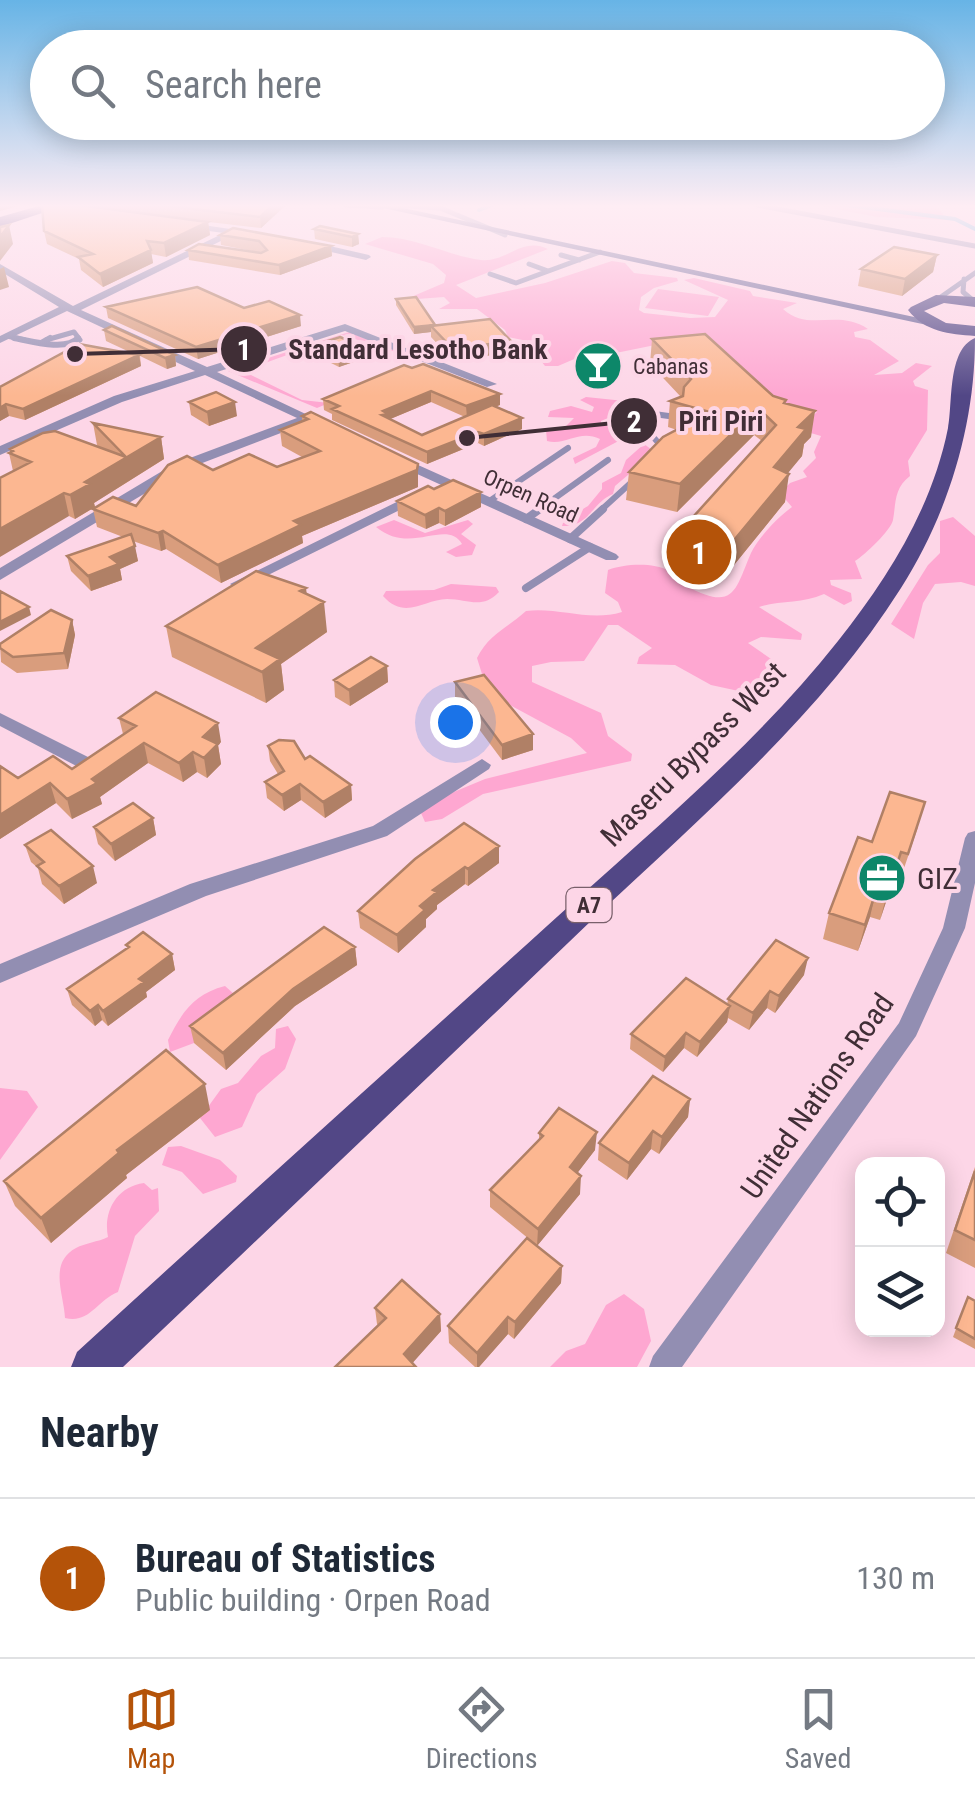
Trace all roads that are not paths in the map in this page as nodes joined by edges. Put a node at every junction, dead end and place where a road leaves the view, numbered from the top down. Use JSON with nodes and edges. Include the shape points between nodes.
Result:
{"nodes":[{"id":1,"x":1,"y":269,"type":"edge"},
{"id":2,"x":155,"y":269,"type":"edge"},
{"id":3,"x":542,"y":269,"type":"edge"},
{"id":4,"x":559,"y":269,"type":"edge"},
{"id":5,"x":678,"y":269,"type":"edge"},
{"id":6,"x":550,"y":272,"type":"junction"},
{"id":7,"x":490,"y":274,"type":"dead end"},
{"id":8,"x":975,"y":274,"type":"edge"},
{"id":9,"x":964,"y":279,"type":"junction"},
{"id":10,"x":822,"y":300,"type":"junction"},
{"id":11,"x":928,"y":302,"type":"junction"},
{"id":12,"x":975,"y":302,"type":"edge"},
{"id":13,"x":70,"y":308,"type":"junction"},
{"id":14,"x":931,"y":323,"type":"junction"},
{"id":15,"x":975,"y":331,"type":"edge"},
{"id":16,"x":4,"y":338,"type":"edge"},
{"id":17,"x":41,"y":342,"type":"junction"},
{"id":18,"x":969,"y":352,"type":"edge"},
{"id":19,"x":208,"y":370,"type":"junction"},
{"id":20,"x":491,"y":384,"type":"dead end"},
{"id":21,"x":676,"y":417,"type":"edge"},
{"id":22,"x":308,"y":418,"type":"junction"},
{"id":23,"x":339,"y":433,"type":"edge"},
{"id":24,"x":568,"y":448,"type":"dead end"},
{"id":25,"x":0,"y":451,"type":"edge"},
{"id":26,"x":386,"y":455,"type":"edge"},
{"id":27,"x":608,"y":460,"type":"dead end"},
{"id":28,"x":652,"y":463,"type":"edge"},
{"id":29,"x":638,"y":476,"type":"edge"},
{"id":30,"x":446,"y":482,"type":"junction"},
{"id":31,"x":488,"y":502,"type":"junction"},
{"id":32,"x":526,"y":518,"type":"junction"},
{"id":33,"x":570,"y":538,"type":"junction"},
{"id":34,"x":590,"y":547,"type":"junction"},
{"id":35,"x":612,"y":557,"type":"dead end"},
{"id":36,"x":0,"y":576,"type":"edge"},
{"id":37,"x":526,"y":588,"type":"dead end"},
{"id":38,"x":222,"y":592,"type":"edge"},
{"id":39,"x":0,"y":719,"type":"edge"},
{"id":40,"x":482,"y":764,"type":"dead end"},
{"id":41,"x":93,"y":767,"type":"edge"},
{"id":42,"x":975,"y":838,"type":"edge"},
{"id":43,"x":0,"y":974,"type":"edge"},
{"id":44,"x":92,"y":1367,"type":"edge"},
{"id":45,"x":664,"y":1367,"type":"edge"}],
"edges":[{"from":1,"to":13,"type":"street"},
{"from":2,"to":13,"type":"street"},
{"from":3,"to":6,"type":"lane"},
{"from":4,"to":6,"type":"lane"},
{"from":5,"to":10,"type":"main road"},
{"from":6,"to":7,"type":"lane","via":[[516,282]]},
{"from":8,"to":9,"type":"lane"},
{"from":9,"to":11,"type":"lane"},
{"from":9,"to":12,"type":"lane","via":[[963,292]]},
{"from":10,"to":11,"type":"main road"},
{"from":10,"to":14,"type":"main road"},
{"from":11,"to":12,"type":"main road"},
{"from":11,"to":14,"type":"main road","number":"A7","via":[[917,314]]},
{"from":13,"to":16,"type":"street"},
{"from":13,"to":19,"type":"street"},
{"from":14,"to":15,"type":"main road"},
{"from":14,"to":18,"type":"main road","number":"A7"},
{"from":16,"to":17,"type":"lane"},
{"from":17,"to":17,"type":"lane","via":[[64,346],[80,340],[63,332]]},
{"from":18,"to":44,"type":"main road","name":"Maseru Bypass West","number":"A7","via":[[956,432],[919,537],[838,657],[727,775]]},
{"from":19,"to":20,"type":"street","via":[[345,327]]},
{"from":19,"to":22,"type":"street"},
{"from":19,"to":25,"type":"street","via":[[84,411]]},
{"from":21,"to":28,"type":"lane","via":[[638,420],[665,451]]},
{"from":22,"to":23,"type":"street"},
{"from":22,"to":36,"type":"street","via":[[179,466]]},
{"from":24,"to":31,"type":"lane"},
{"from":26,"to":30,"type":"street","name":"Orpen Road"},
{"from":27,"to":32,"type":"lane"},
{"from":29,"to":33,"type":"lane"},
{"from":30,"to":31,"type":"street","name":"Orpen Road"},
{"from":30,"to":38,"type":"street"},
{"from":31,"to":32,"type":"street","name":"Orpen Road"},
{"from":32,"to":33,"type":"street","name":"Orpen Road"},
{"from":33,"to":34,"type":"street","name":"Orpen Road"},
{"from":34,"to":35,"type":"street","name":"Orpen Road"},
{"from":34,"to":37,"type":"lane"},
{"from":39,"to":41,"type":"street"},
{"from":40,"to":43,"type":"street","via":[[380,831],[198,890]]},
{"from":42,"to":45,"type":"street","name":"United Nations Road","via":[[954,928],[908,1029]]}]}
